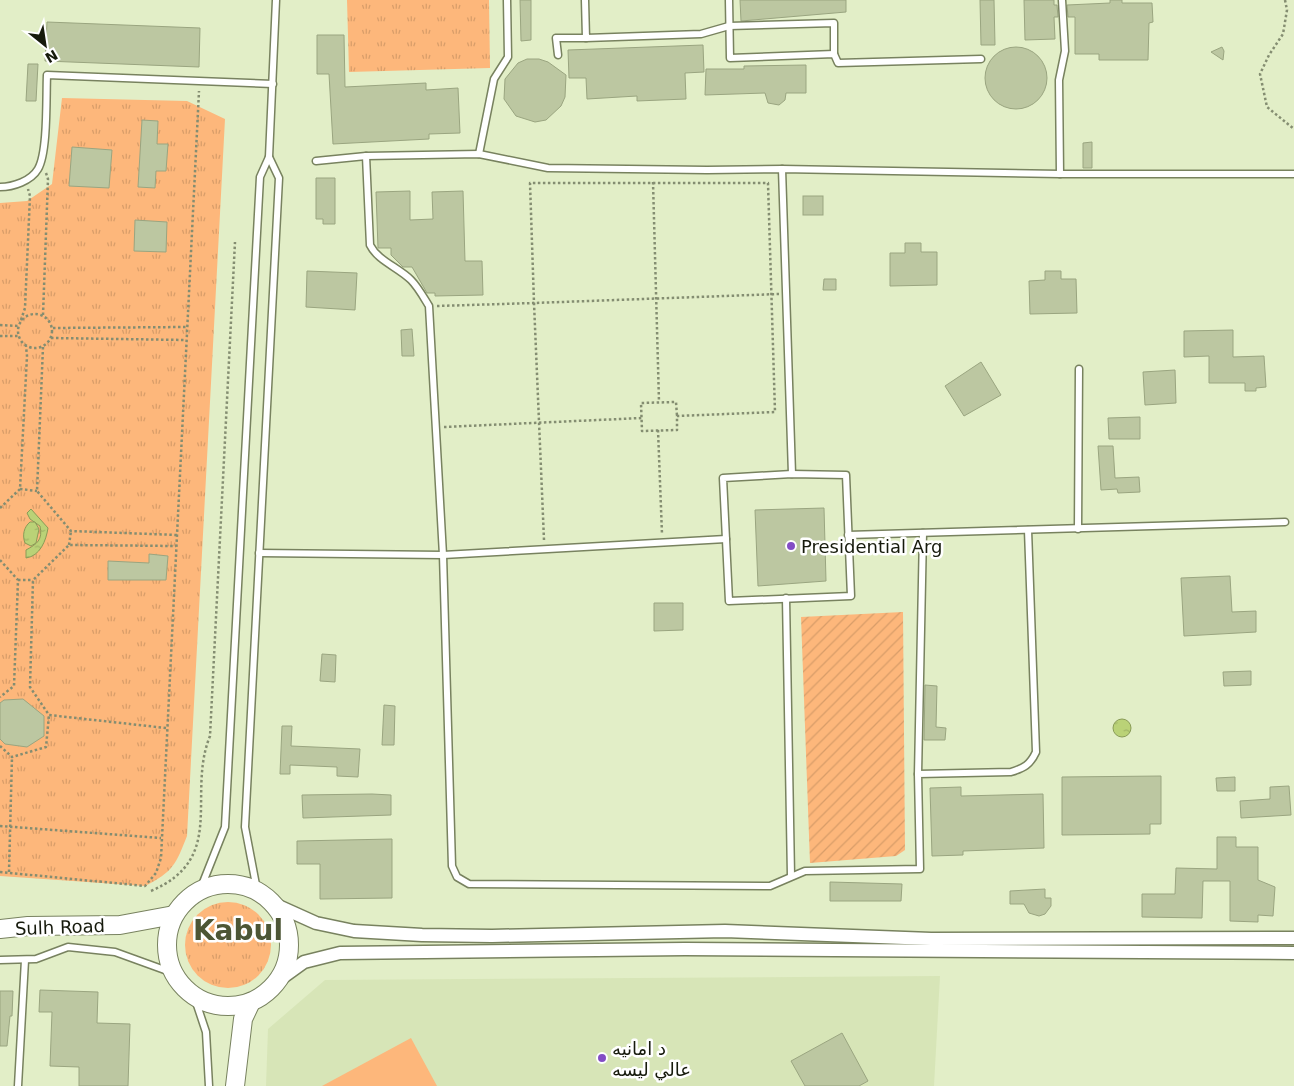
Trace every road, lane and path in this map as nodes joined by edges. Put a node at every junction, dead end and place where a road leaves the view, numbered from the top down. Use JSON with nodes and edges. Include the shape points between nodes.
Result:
{"nodes":[{"id":1,"x":276,"y":0,"type":"edge"},
{"id":2,"x":507,"y":0,"type":"edge"},
{"id":3,"x":585,"y":0,"type":"edge"},
{"id":4,"x":729,"y":0,"type":"edge"},
{"id":5,"x":1062,"y":0,"type":"edge"},
{"id":6,"x":1285,"y":0,"type":"edge"},
{"id":7,"x":729,"y":26,"type":"junction"},
{"id":8,"x":586,"y":38,"type":"junction"},
{"id":9,"x":834,"y":54,"type":"junction"},
{"id":10,"x":558,"y":55,"type":"dead end"},
{"id":11,"x":982,"y":59,"type":"dead end"},
{"id":12,"x":199,"y":82,"type":"junction"},
{"id":13,"x":273,"y":84,"type":"junction"},
{"id":14,"x":1294,"y":129,"type":"edge"},
{"id":15,"x":479,"y":154,"type":"junction"},
{"id":16,"x":366,"y":156,"type":"junction"},
{"id":17,"x":269,"y":157,"type":"junction"},
{"id":18,"x":41,"y":160,"type":"junction"},
{"id":19,"x":316,"y":160,"type":"dead end"},
{"id":20,"x":782,"y":169,"type":"junction"},
{"id":21,"x":1060,"y":174,"type":"junction"},
{"id":22,"x":1294,"y":174,"type":"edge"},
{"id":23,"x":25,"y":180,"type":"junction"},
{"id":24,"x":652,"y":182,"type":"junction"},
{"id":25,"x":0,"y":187,"type":"edge"},
{"id":26,"x":235,"y":242,"type":"dead end"},
{"id":27,"x":771,"y":294,"type":"junction"},
{"id":28,"x":785,"y":294,"type":"junction"},
{"id":29,"x":656,"y":298,"type":"junction"},
{"id":30,"x":534,"y":303,"type":"junction"},
{"id":31,"x":429,"y":306,"type":"junction"},
{"id":32,"x":43,"y":315,"type":"junction"},
{"id":33,"x":21,"y":320,"type":"junction"},
{"id":34,"x":0,"y":325,"type":"edge"},
{"id":35,"x":18,"y":326,"type":"junction"},
{"id":36,"x":186,"y":327,"type":"junction"},
{"id":37,"x":53,"y":328,"type":"junction"},
{"id":38,"x":0,"y":336,"type":"edge"},
{"id":39,"x":18,"y":336,"type":"junction"},
{"id":40,"x":51,"y":338,"type":"junction"},
{"id":41,"x":186,"y":340,"type":"junction"},
{"id":42,"x":26,"y":346,"type":"junction"},
{"id":43,"x":44,"y":347,"type":"junction"},
{"id":44,"x":1079,"y":369,"type":"dead end"},
{"id":45,"x":659,"y":402,"type":"junction"},
{"id":46,"x":677,"y":416,"type":"junction"},
{"id":47,"x":642,"y":418,"type":"junction"},
{"id":48,"x":538,"y":422,"type":"junction"},
{"id":49,"x":435,"y":427,"type":"junction"},
{"id":50,"x":658,"y":430,"type":"junction"},
{"id":51,"x":792,"y":474,"type":"junction"},
{"id":52,"x":20,"y":489,"type":"junction"},
{"id":53,"x":37,"y":490,"type":"junction"},
{"id":54,"x":0,"y":508,"type":"edge"},
{"id":55,"x":1285,"y":522,"type":"dead end"},
{"id":56,"x":1078,"y":529,"type":"junction"},
{"id":57,"x":1028,"y":530,"type":"junction"},
{"id":58,"x":71,"y":531,"type":"junction"},
{"id":59,"x":923,"y":534,"type":"junction"},
{"id":60,"x":176,"y":535,"type":"junction"},
{"id":61,"x":848,"y":535,"type":"junction"},
{"id":62,"x":726,"y":539,"type":"junction"},
{"id":63,"x":662,"y":542,"type":"junction"},
{"id":64,"x":69,"y":545,"type":"junction"},
{"id":65,"x":176,"y":546,"type":"junction"},
{"id":66,"x":544,"y":549,"type":"junction"},
{"id":67,"x":259,"y":554,"type":"junction"},
{"id":68,"x":443,"y":555,"type":"junction"},
{"id":69,"x":0,"y":560,"type":"edge"},
{"id":70,"x":18,"y":580,"type":"junction"},
{"id":71,"x":33,"y":580,"type":"junction"},
{"id":72,"x":786,"y":598,"type":"junction"},
{"id":73,"x":0,"y":697,"type":"edge"},
{"id":74,"x":49,"y":715,"type":"junction"},
{"id":75,"x":167,"y":728,"type":"junction"},
{"id":76,"x":0,"y":746,"type":"edge"},
{"id":77,"x":12,"y":756,"type":"junction"},
{"id":78,"x":918,"y":774,"type":"junction"},
{"id":79,"x":0,"y":826,"type":"edge"},
{"id":80,"x":10,"y":827,"type":"junction"},
{"id":81,"x":162,"y":838,"type":"junction"},
{"id":82,"x":0,"y":872,"type":"edge"},
{"id":83,"x":9,"y":872,"type":"junction"},
{"id":84,"x":791,"y":876,"type":"junction"},
{"id":85,"x":200,"y":890,"type":"junction"},
{"id":86,"x":257,"y":890,"type":"junction"},
{"id":87,"x":151,"y":891,"type":"dead end"},
{"id":88,"x":276,"y":905,"type":"junction"},
{"id":89,"x":174,"y":915,"type":"junction"},
{"id":90,"x":0,"y":929,"type":"edge"},
{"id":91,"x":853,"y":936,"type":"junction"},
{"id":92,"x":1294,"y":938,"type":"edge"},
{"id":93,"x":851,"y":950,"type":"junction"},
{"id":94,"x":1294,"y":953,"type":"edge"},
{"id":95,"x":0,"y":960,"type":"edge"},
{"id":96,"x":24,"y":960,"type":"junction"},
{"id":97,"x":173,"y":973,"type":"junction"},
{"id":98,"x":280,"y":980,"type":"junction"},
{"id":99,"x":194,"y":996,"type":"junction"},
{"id":100,"x":251,"y":1002,"type":"junction"},
{"id":101,"x":18,"y":1086,"type":"edge"},
{"id":102,"x":209,"y":1086,"type":"edge"},
{"id":103,"x":235,"y":1086,"type":"edge"}],
"edges":[{"from":1,"to":13,"type":"lane"},
{"from":2,"to":15,"type":"lane","via":[[508,57],[494,79]]},
{"from":3,"to":8,"type":"lane"},
{"from":4,"to":7,"type":"lane"},
{"from":5,"to":21,"type":"lane","via":[[1065,51],[1059,80]]},
{"from":6,"to":14,"type":"path","via":[[1287,10],[1283,34],[1260,74],[1267,107]]},
{"from":7,"to":8,"type":"lane","via":[[701,34]]},
{"from":7,"to":9,"type":"lane","via":[[834,23]]},
{"from":7,"to":9,"type":"lane","via":[[730,58]]},
{"from":8,"to":10,"type":"lane","via":[[556,38]]},
{"from":9,"to":11,"type":"lane","via":[[838,63]]},
{"from":12,"to":13,"type":"lane"},
{"from":12,"to":18,"type":"lane","via":[[47,75]]},
{"from":12,"to":36,"type":"path"},
{"from":13,"to":17,"type":"lane"},
{"from":15,"to":16,"type":"lane"},
{"from":15,"to":20,"type":"lane","via":[[548,168]]},
{"from":16,"to":19,"type":"lane"},
{"from":16,"to":31,"type":"lane","via":[[370,245],[375,255],[412,282]]},
{"from":17,"to":67,"type":"lane","via":[[279,178]]},
{"from":17,"to":85,"type":"lane","via":[[260,177],[225,827]]},
{"from":18,"to":23,"type":"lane","via":[[38,170]]},
{"from":18,"to":32,"type":"path","via":[[48,179]]},
{"from":20,"to":21,"type":"lane"},
{"from":20,"to":28,"type":"lane"},
{"from":21,"to":22,"type":"lane"},
{"from":23,"to":25,"type":"lane"},
{"from":23,"to":33,"type":"path","via":[[30,196],[25,308]]},
{"from":24,"to":27,"type":"path","via":[[768,183]]},
{"from":24,"to":29,"type":"path"},
{"from":24,"to":30,"type":"path","via":[[530,183]]},
{"from":26,"to":87,"type":"path","via":[[210,736],[204,750],[200,835],[192,859],[180,874]]},
{"from":27,"to":28,"type":"path"},
{"from":27,"to":29,"type":"path"},
{"from":27,"to":46,"type":"path","via":[[775,412]]},
{"from":28,"to":51,"type":"lane"},
{"from":29,"to":30,"type":"path"},
{"from":29,"to":45,"type":"path"},
{"from":30,"to":31,"type":"path"},
{"from":30,"to":48,"type":"path"},
{"from":31,"to":49,"type":"lane"},
{"from":32,"to":33,"type":"path","via":[[34,314]]},
{"from":32,"to":37,"type":"path"},
{"from":33,"to":35,"type":"path"},
{"from":34,"to":35,"type":"path"},
{"from":35,"to":39,"type":"path"},
{"from":36,"to":37,"type":"path"},
{"from":36,"to":41,"type":"path"},
{"from":37,"to":40,"type":"path"},
{"from":38,"to":39,"type":"path"},
{"from":39,"to":42,"type":"path"},
{"from":40,"to":41,"type":"path"},
{"from":40,"to":43,"type":"path"},
{"from":41,"to":60,"type":"path"},
{"from":42,"to":43,"type":"path"},
{"from":42,"to":52,"type":"path"},
{"from":43,"to":53,"type":"path"},
{"from":44,"to":56,"type":"lane"},
{"from":45,"to":46,"type":"path","via":[[676,402]]},
{"from":45,"to":47,"type":"path","via":[[642,403]]},
{"from":46,"to":50,"type":"path","via":[[677,430]]},
{"from":47,"to":48,"type":"path"},
{"from":47,"to":50,"type":"path","via":[[642,431]]},
{"from":48,"to":49,"type":"path"},
{"from":48,"to":66,"type":"path"},
{"from":49,"to":68,"type":"lane"},
{"from":50,"to":63,"type":"path"},
{"from":51,"to":61,"type":"lane","via":[[846,475]]},
{"from":51,"to":62,"type":"lane","via":[[723,478]]},
{"from":52,"to":53,"type":"path"},
{"from":52,"to":54,"type":"path"},
{"from":53,"to":58,"type":"path"},
{"from":55,"to":56,"type":"lane"},
{"from":56,"to":57,"type":"lane"},
{"from":57,"to":59,"type":"lane"},
{"from":57,"to":78,"type":"lane","via":[[1036,752],[1024,768],[1011,772]]},
{"from":58,"to":60,"type":"path"},
{"from":58,"to":64,"type":"path"},
{"from":59,"to":61,"type":"lane"},
{"from":59,"to":78,"type":"lane"},
{"from":60,"to":65,"type":"path"},
{"from":61,"to":72,"type":"lane","via":[[851,596]]},
{"from":62,"to":63,"type":"lane"},
{"from":62,"to":72,"type":"lane","via":[[729,601]]},
{"from":63,"to":66,"type":"lane"},
{"from":64,"to":65,"type":"path"},
{"from":64,"to":71,"type":"path"},
{"from":65,"to":75,"type":"path"},
{"from":66,"to":68,"type":"lane"},
{"from":67,"to":68,"type":"lane"},
{"from":67,"to":86,"type":"lane","via":[[245,826]]},
{"from":68,"to":84,"type":"lane","via":[[452,866],[457,877],[469,884],[770,886]]},
{"from":69,"to":70,"type":"path"},
{"from":70,"to":71,"type":"path"},
{"from":70,"to":73,"type":"path","via":[[14,686]]},
{"from":71,"to":74,"type":"path","via":[[30,687]]},
{"from":72,"to":84,"type":"lane"},
{"from":74,"to":75,"type":"path"},
{"from":74,"to":77,"type":"path","via":[[46,747]]},
{"from":75,"to":81,"type":"path"},
{"from":76,"to":77,"type":"path"},
{"from":77,"to":80,"type":"path"},
{"from":78,"to":84,"type":"lane","via":[[920,869],[805,871]]},
{"from":79,"to":80,"type":"path"},
{"from":80,"to":81,"type":"path"},
{"from":80,"to":83,"type":"path"},
{"from":81,"to":83,"type":"path","via":[[156,873],[145,886]]},
{"from":82,"to":83,"type":"path"},
{"from":85,"to":86,"type":"street","via":[[228,883]]},
{"from":85,"to":89,"type":"street"},
{"from":86,"to":88,"type":"street"},
{"from":88,"to":91,"type":"street","via":[[316,923],[354,931],[492,936],[725,931]]},
{"from":88,"to":98,"type":"street","via":[[288,928],[290,955]]},
{"from":89,"to":90,"type":"street","name":"Sulh Road","via":[[120,925]]},
{"from":89,"to":97,"type":"street","via":[[167,934],[167,954]]},
{"from":91,"to":92,"type":"street","via":[[931,940]]},
{"from":91,"to":93,"type":"street"},
{"from":93,"to":94,"type":"street"},
{"from":93,"to":98,"type":"street","via":[[340,954],[304,962]]},
{"from":95,"to":96,"type":"lane"},
{"from":96,"to":97,"type":"lane","via":[[68,947],[115,952]]},
{"from":96,"to":101,"type":"lane"},
{"from":97,"to":99,"type":"street"},
{"from":98,"to":100,"type":"street"},
{"from":99,"to":100,"type":"street","via":[[222,1006]]},
{"from":99,"to":102,"type":"lane","via":[[206,1032]]},
{"from":100,"to":103,"type":"street","via":[[243,1019]]}]}
